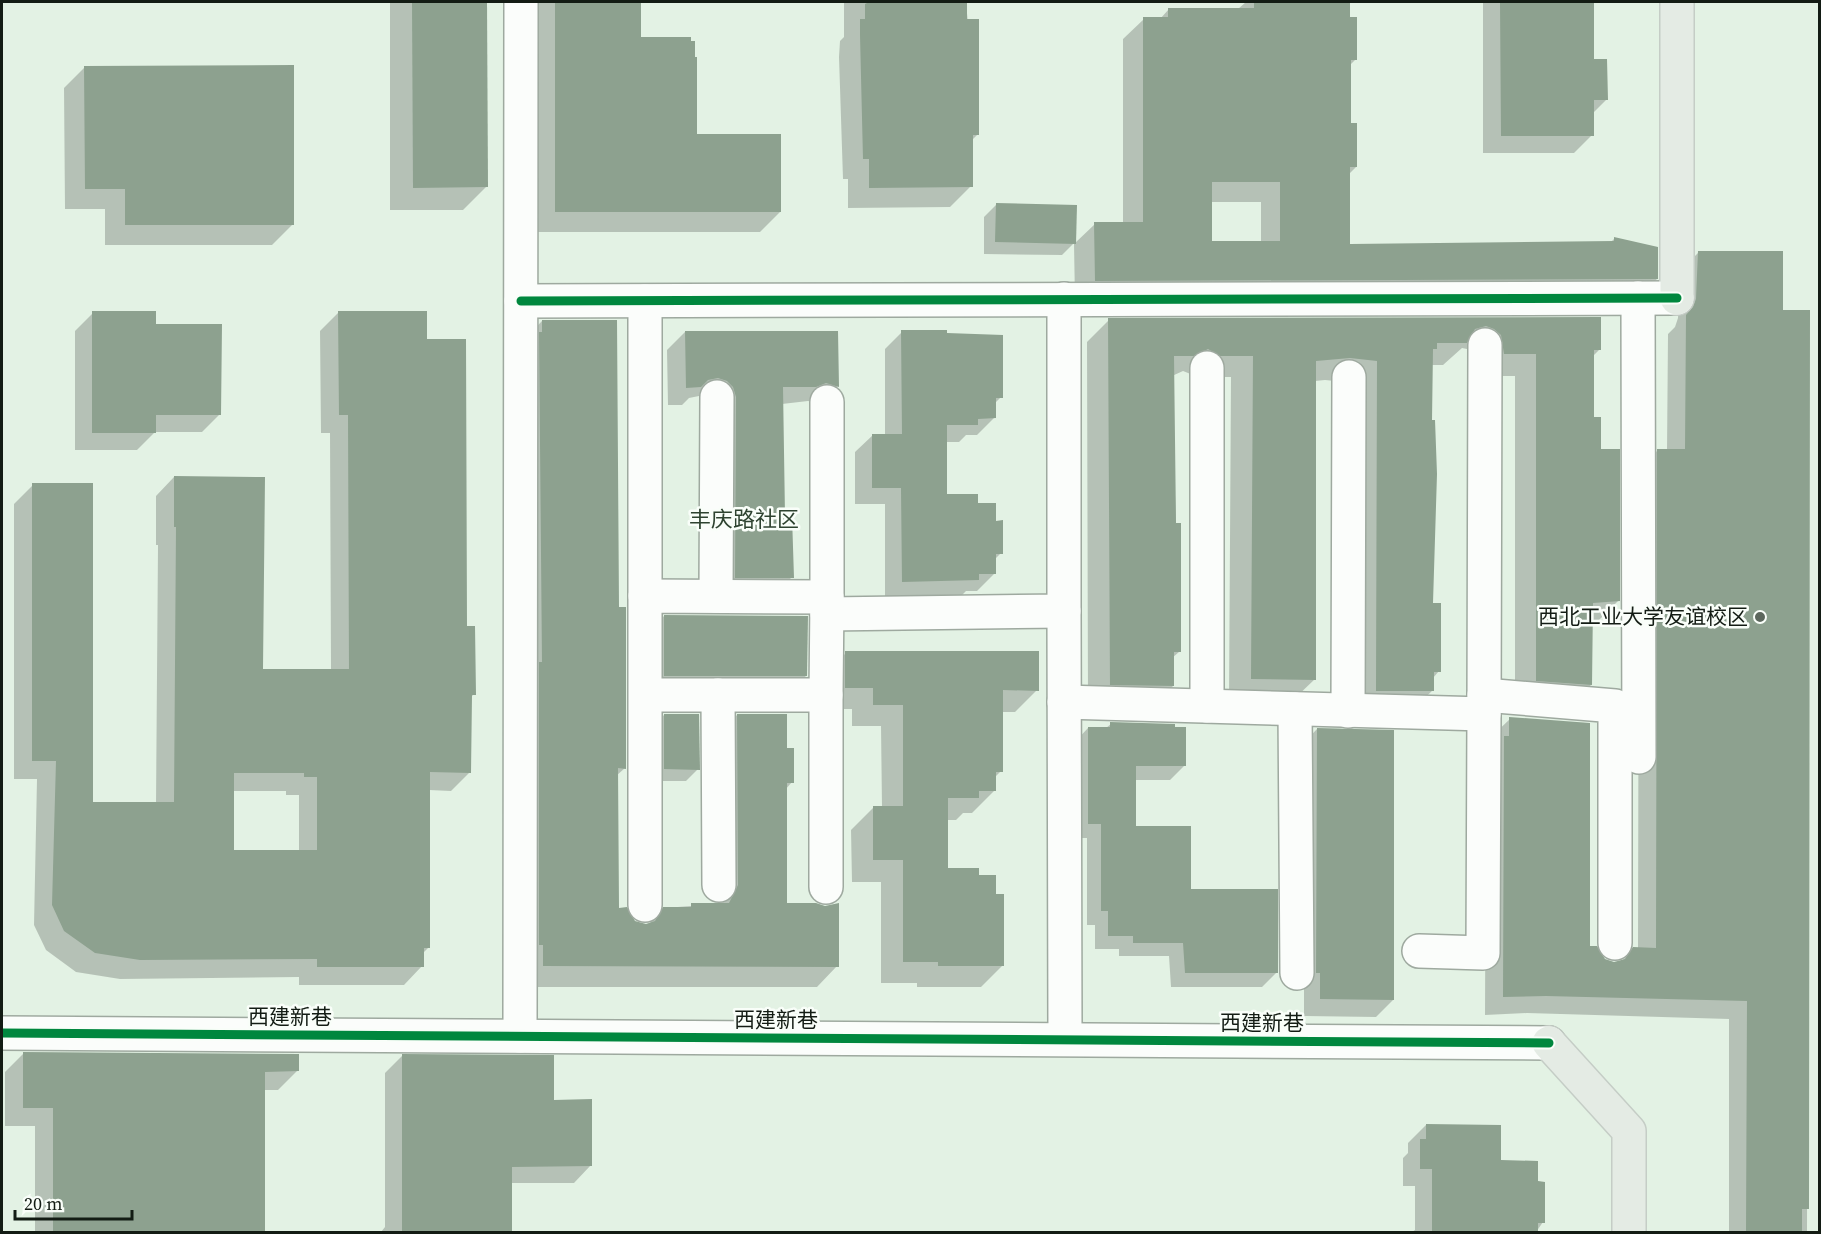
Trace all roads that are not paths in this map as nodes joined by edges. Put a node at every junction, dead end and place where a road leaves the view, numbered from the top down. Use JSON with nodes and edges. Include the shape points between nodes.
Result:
{"nodes":[{"id":1,"x":521,"y":2,"type":"edge"},
{"id":2,"x":1677,"y":2,"type":"edge"},
{"id":3,"x":1638,"y":298,"type":"junction"},
{"id":4,"x":1677,"y":298,"type":"joint"},
{"id":5,"x":1064,"y":299,"type":"junction"},
{"id":6,"x":522,"y":300,"type":"junction"},
{"id":7,"x":645,"y":300,"type":"junction"},
{"id":8,"x":1485,"y":345,"type":"dead end"},
{"id":9,"x":1207,"y":368,"type":"dead end"},
{"id":10,"x":1349,"y":377,"type":"dead end"},
{"id":11,"x":717,"y":397,"type":"dead end"},
{"id":12,"x":827,"y":402,"type":"dead end"},
{"id":13,"x":645,"y":596,"type":"junction"},
{"id":14,"x":716,"y":596,"type":"junction"},
{"id":15,"x":827,"y":606,"type":"junction"},
{"id":16,"x":1064,"y":611,"type":"junction"},
{"id":17,"x":645,"y":695,"type":"junction"},
{"id":18,"x":718,"y":695,"type":"junction"},
{"id":19,"x":826,"y":695,"type":"junction"},
{"id":20,"x":1064,"y":702,"type":"junction"},
{"id":21,"x":1484,"y":705,"type":"junction"},
{"id":22,"x":1207,"y":706,"type":"junction"},
{"id":23,"x":1295,"y":709,"type":"junction"},
{"id":24,"x":1348,"y":711,"type":"junction"},
{"id":25,"x":1639,"y":756,"type":"dead end"},
{"id":26,"x":719,"y":885,"type":"dead end"},
{"id":27,"x":826,"y":887,"type":"dead end"},
{"id":28,"x":645,"y":905,"type":"dead end"},
{"id":29,"x":1615,"y":943,"type":"dead end"},
{"id":30,"x":1419,"y":951,"type":"dead end"},
{"id":31,"x":1297,"y":973,"type":"dead end"},
{"id":32,"x":2,"y":1033,"type":"edge"},
{"id":33,"x":520,"y":1036,"type":"junction"},
{"id":34,"x":1065,"y":1040,"type":"junction"},
{"id":35,"x":1550,"y":1043,"type":"joint"},
{"id":36,"x":1629,"y":1233,"type":"edge"}],
"edges":[{"from":1,"to":6,"type":"street"},
{"from":2,"to":4,"type":"main road"},
{"from":3,"to":4,"type":"street"},
{"from":3,"to":5,"type":"street"},
{"from":3,"to":25,"type":"street"},
{"from":5,"to":7,"type":"street"},
{"from":5,"to":16,"type":"street"},
{"from":6,"to":7,"type":"street"},
{"from":6,"to":33,"type":"street"},
{"from":7,"to":13,"type":"street"},
{"from":8,"to":21,"type":"street"},
{"from":9,"to":22,"type":"street"},
{"from":10,"to":24,"type":"street"},
{"from":11,"to":14,"type":"street"},
{"from":12,"to":15,"type":"street"},
{"from":13,"to":14,"type":"street"},
{"from":13,"to":17,"type":"street"},
{"from":14,"to":15,"type":"street"},
{"from":15,"to":16,"type":"street"},
{"from":15,"to":19,"type":"street"},
{"from":16,"to":20,"type":"street"},
{"from":17,"to":18,"type":"street"},
{"from":17,"to":28,"type":"street"},
{"from":18,"to":19,"type":"street"},
{"from":18,"to":26,"type":"street"},
{"from":19,"to":27,"type":"street"},
{"from":20,"to":22,"type":"street"},
{"from":20,"to":34,"type":"street"},
{"from":21,"to":24,"type":"street"},
{"from":21,"to":29,"type":"street","via":[[1615,706]]},
{"from":21,"to":30,"type":"street","via":[[1483,953]]},
{"from":22,"to":23,"type":"street"},
{"from":23,"to":24,"type":"street"},
{"from":23,"to":31,"type":"street"},
{"from":32,"to":33,"type":"street","name":"西建新巷"},
{"from":33,"to":34,"type":"street","name":"西建新巷"},
{"from":34,"to":35,"type":"street","name":"西建新巷"},
{"from":35,"to":36,"type":"main road","via":[[1629,1131]]}]}
